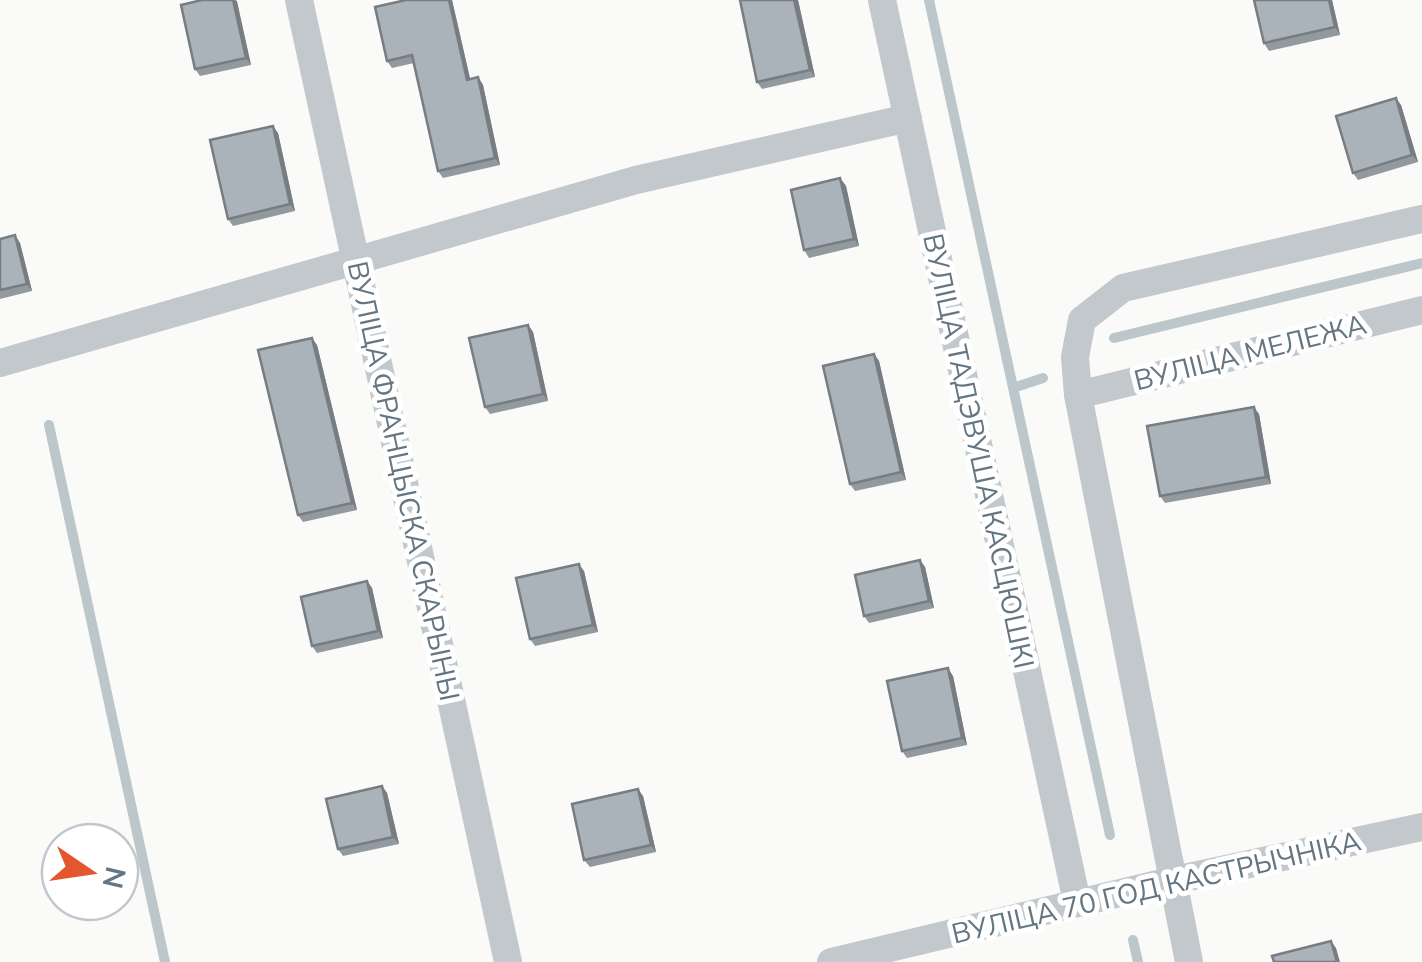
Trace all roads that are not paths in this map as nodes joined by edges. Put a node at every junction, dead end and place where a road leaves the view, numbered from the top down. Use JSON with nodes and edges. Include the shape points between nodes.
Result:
{"nodes":[{"id":1,"x":300,"y":0,"type":"edge"},
{"id":2,"x":882,"y":0,"type":"edge"},
{"id":3,"x":908,"y":118,"type":"junction"},
{"id":4,"x":1422,"y":219,"type":"edge"},
{"id":5,"x":356,"y":261,"type":"junction"},
{"id":6,"x":1422,"y":310,"type":"edge"},
{"id":7,"x":0,"y":363,"type":"edge"},
{"id":8,"x":1078,"y":395,"type":"junction"},
{"id":9,"x":1422,"y":828,"type":"edge"},
{"id":10,"x":1170,"y":881,"type":"junction"},
{"id":11,"x":1077,"y":902,"type":"junction"},
{"id":12,"x":508,"y":962,"type":"edge"},
{"id":13,"x":831,"y":962,"type":"edge"},
{"id":14,"x":1188,"y":962,"type":"edge"}],
"edges":[{"from":1,"to":5,"type":"street","name":"ВУЛІЦА ФРАНЦЫСКА СКАРЫНЫ"},
{"from":2,"to":3,"type":"street","name":"ВУЛІЦА ТАДЭВУША КАСЦЮШКІ"},
{"from":3,"to":5,"type":"street","via":[[636,180]]},
{"from":3,"to":11,"type":"street","name":"ВУЛІЦА ТАДЭВУША КАСЦЮШКІ"},
{"from":4,"to":8,"type":"street","via":[[1122,288],[1082,320],[1075,357]]},
{"from":5,"to":7,"type":"street"},
{"from":5,"to":12,"type":"street","name":"ВУЛІЦА ФРАНЦЫСКА СКАРЫНЫ"},
{"from":6,"to":8,"type":"street","name":"ВУЛІЦА МЕЛЕЖА"},
{"from":8,"to":10,"type":"street"},
{"from":9,"to":10,"type":"street","name":"ВУЛІЦА 70 ГОД КАСТРЫЧНІКА"},
{"from":10,"to":11,"type":"street","name":"ВУЛІЦА 70 ГОД КАСТРЫЧНІКА"},
{"from":10,"to":14,"type":"street"},
{"from":11,"to":13,"type":"street","name":"ВУЛІЦА 70 ГОД КАСТРЫЧНІКА"}]}
